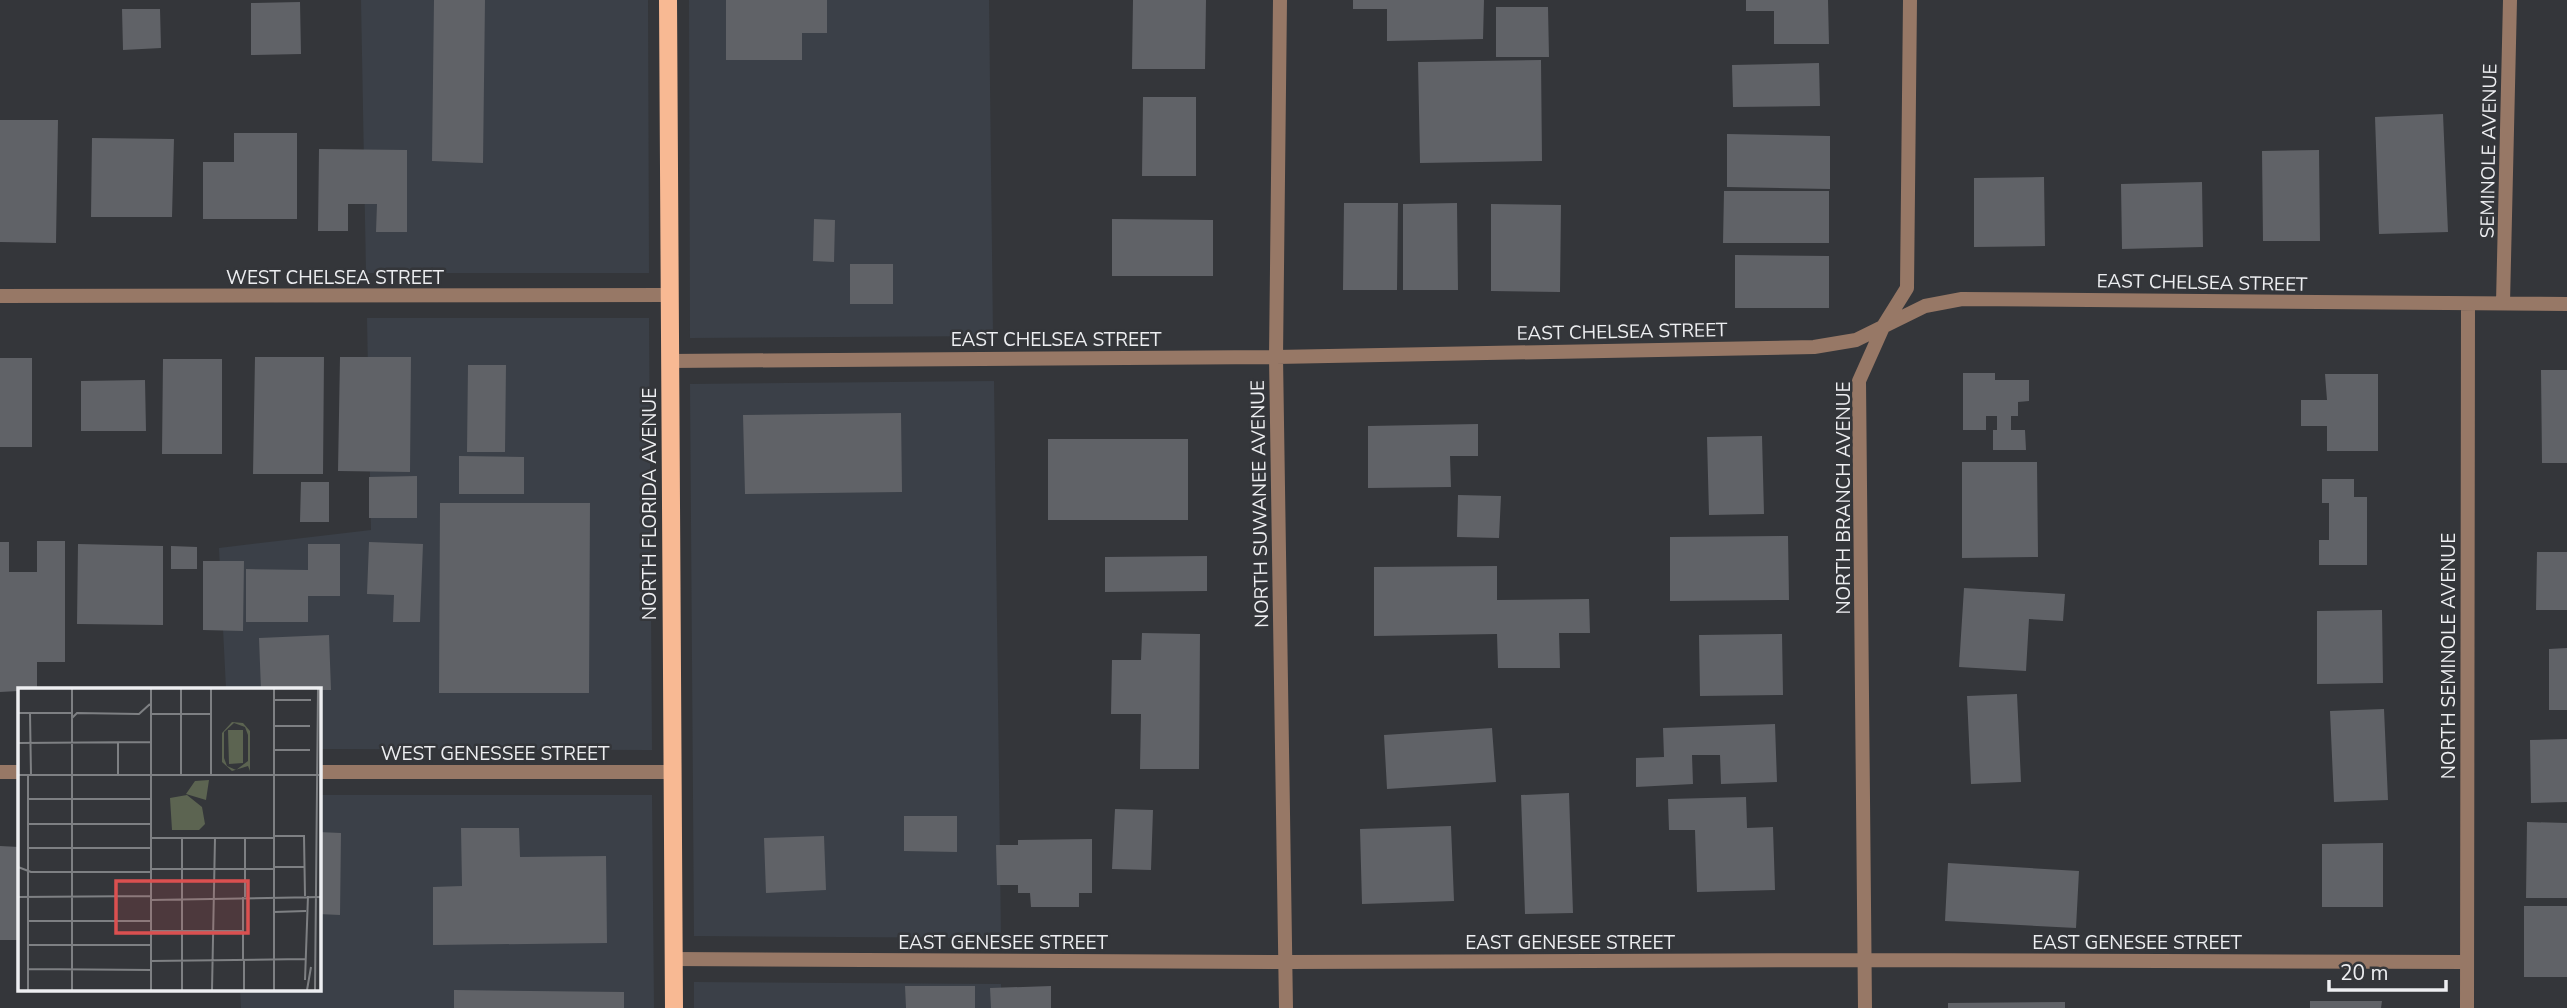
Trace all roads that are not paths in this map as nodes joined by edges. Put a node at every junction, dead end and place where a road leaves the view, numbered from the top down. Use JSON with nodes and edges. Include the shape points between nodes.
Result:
{"nodes":[{"id":1,"x":668,"y":0,"type":"edge"},
{"id":2,"x":1280,"y":0,"type":"edge"},
{"id":3,"x":1909,"y":0,"type":"edge"},
{"id":4,"x":2510,"y":0,"type":"edge"},
{"id":5,"x":669,"y":295,"type":"junction"},
{"id":6,"x":0,"y":296,"type":"edge"},
{"id":7,"x":2503,"y":303,"type":"junction"},
{"id":8,"x":2468,"y":304,"type":"junction"},
{"id":9,"x":2567,"y":304,"type":"edge"},
{"id":10,"x":1884,"y":325,"type":"junction"},
{"id":11,"x":1276,"y":357,"type":"junction"},
{"id":12,"x":669,"y":361,"type":"junction"},
{"id":13,"x":0,"y":772,"type":"edge"},
{"id":14,"x":18,"y":772,"type":"edge"},
{"id":15,"x":320,"y":772,"type":"edge"},
{"id":16,"x":672,"y":772,"type":"junction"},
{"id":17,"x":673,"y":959,"type":"junction"},
{"id":18,"x":1865,"y":960,"type":"junction"},
{"id":19,"x":1287,"y":962,"type":"junction"},
{"id":20,"x":2467,"y":962,"type":"junction"},
{"id":21,"x":674,"y":1008,"type":"edge"},
{"id":22,"x":1286,"y":1008,"type":"edge"},
{"id":23,"x":1865,"y":1008,"type":"edge"},
{"id":24,"x":2468,"y":1008,"type":"edge"}],
"edges":[{"from":1,"to":5,"type":"main road","name":"NORTH FLORIDA AVENUE"},
{"from":2,"to":11,"type":"street","name":"NORTH SUWANEE AVENUE"},
{"from":3,"to":10,"type":"street","name":"NORTH BRANCH AVENUE","via":[[1907,288]]},
{"from":4,"to":7,"type":"street","name":"SEMINOLE AVENUE"},
{"from":5,"to":6,"type":"street","name":"WEST CHELSEA STREET"},
{"from":5,"to":12,"type":"main road","name":"NORTH FLORIDA AVENUE"},
{"from":7,"to":8,"type":"street","name":"EAST CHELSEA STREET"},
{"from":7,"to":9,"type":"street","name":"EAST CHELSEA STREET"},
{"from":8,"to":10,"type":"street","name":"EAST CHELSEA STREET","via":[[1962,299],[1925,306]]},
{"from":8,"to":20,"type":"street","name":"NORTH SEMINOLE AVENUE"},
{"from":10,"to":11,"type":"street","name":"EAST CHELSEA STREET","via":[[1856,340],[1814,347]]},
{"from":10,"to":18,"type":"street","name":"NORTH BRANCH AVENUE","via":[[1859,382]]},
{"from":11,"to":12,"type":"street","name":"EAST CHELSEA STREET"},
{"from":11,"to":19,"type":"street","name":"NORTH SUWANEE AVENUE"},
{"from":12,"to":16,"type":"main road","name":"NORTH FLORIDA AVENUE"},
{"from":13,"to":14,"type":"street"},
{"from":15,"to":16,"type":"street","name":"WEST GENESSEE STREET"},
{"from":16,"to":17,"type":"main road","name":"NORTH FLORIDA AVENUE"},
{"from":17,"to":19,"type":"street","name":"EAST GENESEE STREET"},
{"from":17,"to":21,"type":"main road","name":"NORTH FLORIDA AVENUE"},
{"from":18,"to":19,"type":"street","name":"EAST GENESEE STREET"},
{"from":18,"to":20,"type":"street","name":"EAST GENESEE STREET"},
{"from":18,"to":23,"type":"street","name":"NORTH BRANCH AVENUE"},
{"from":19,"to":22,"type":"street","name":"NORTH SUWANEE AVENUE"},
{"from":20,"to":24,"type":"street","name":"NORTH SEMINOLE AVENUE"}]}
